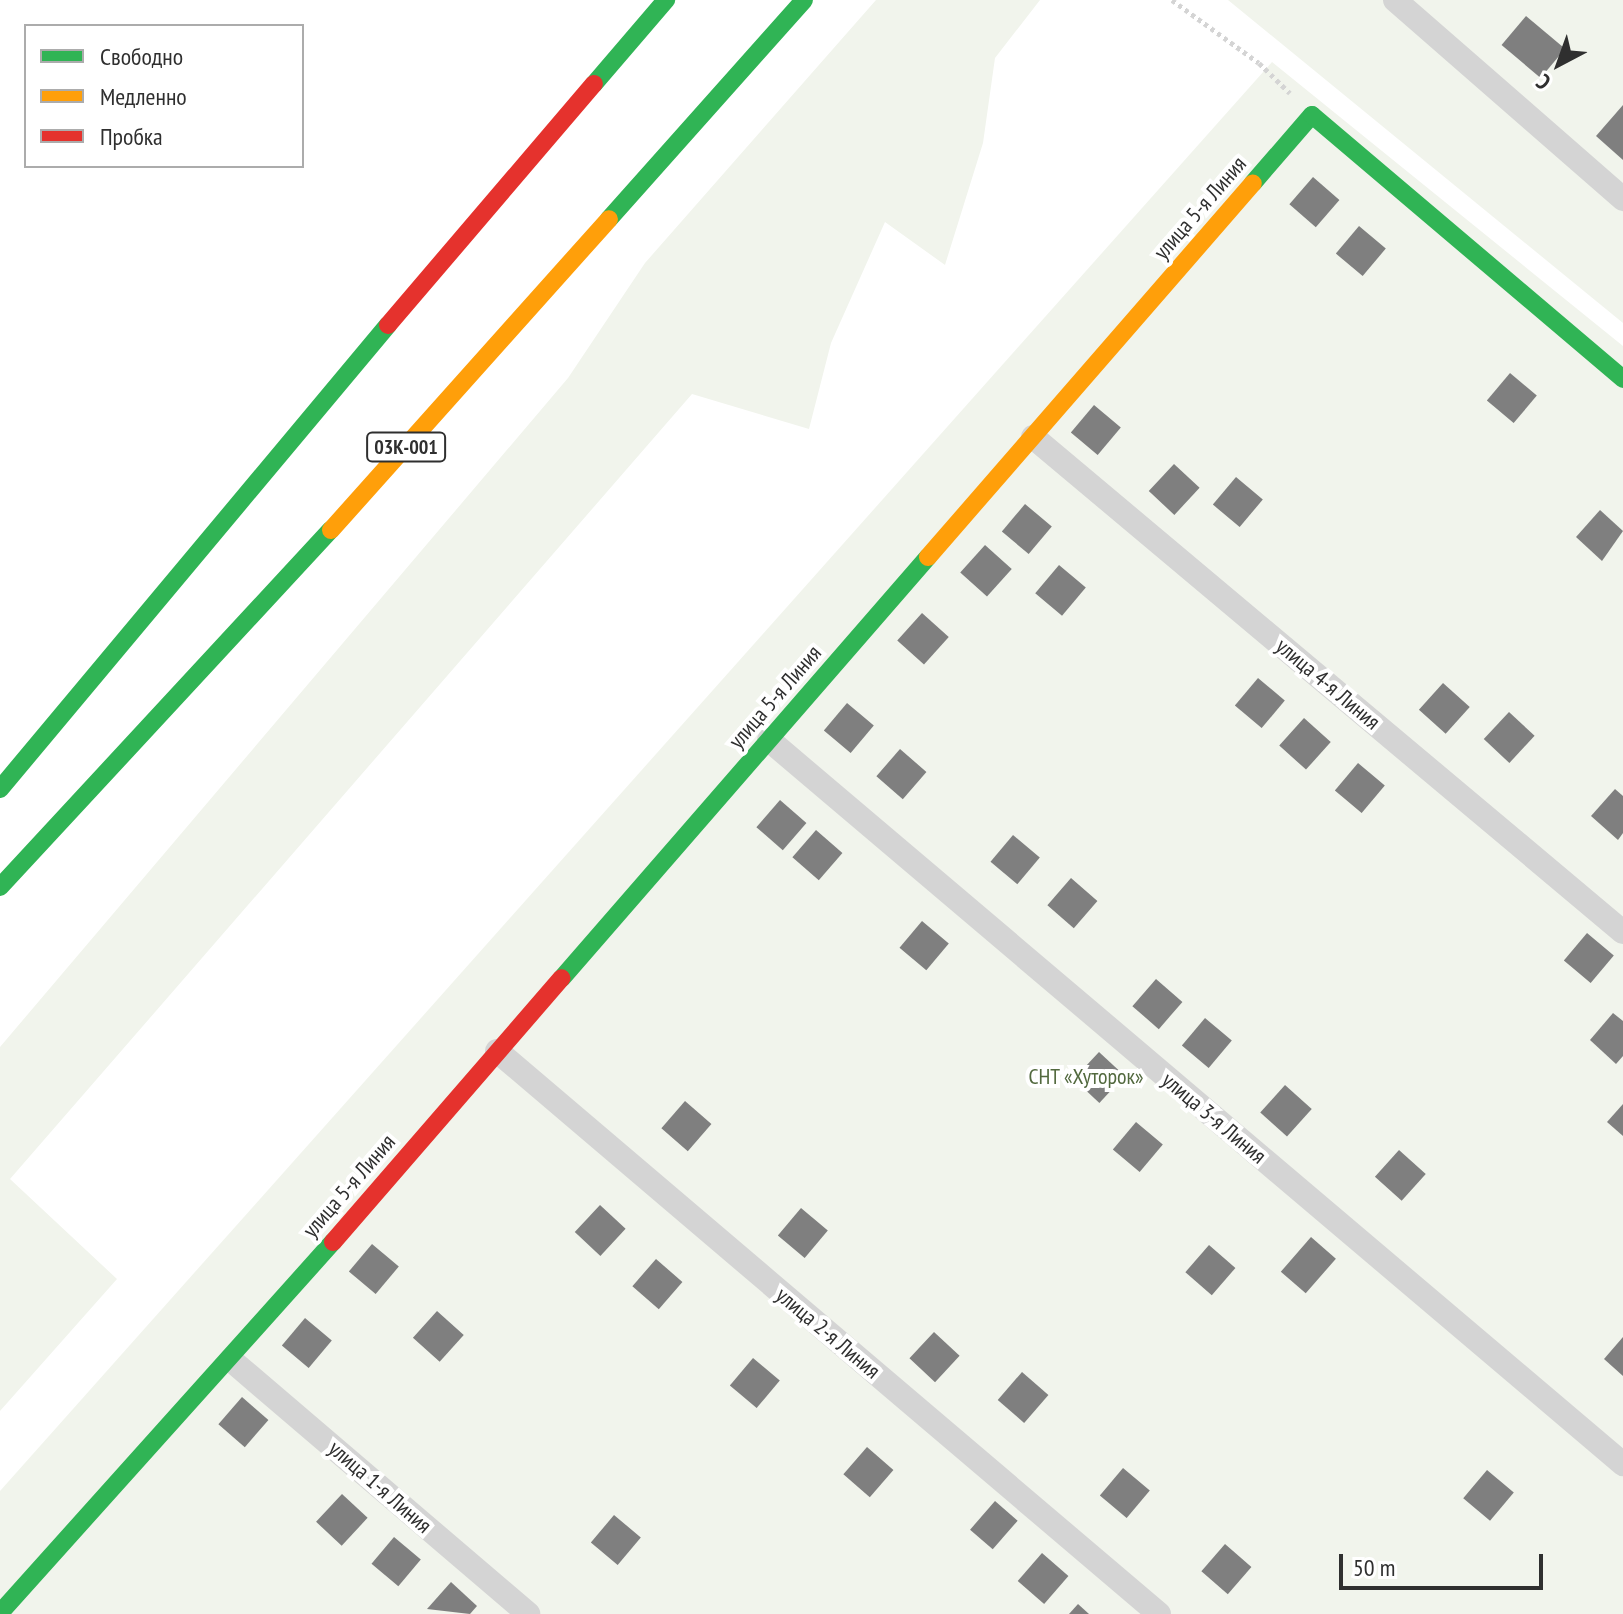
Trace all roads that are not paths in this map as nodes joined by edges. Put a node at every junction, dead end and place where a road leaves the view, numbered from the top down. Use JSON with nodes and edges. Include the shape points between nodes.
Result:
{"nodes":[{"id":1,"x":666,"y":0,"type":"edge"},
{"id":2,"x":804,"y":0,"type":"edge"},
{"id":3,"x":1395,"y":0,"type":"edge"},
{"id":4,"x":1623,"y":199,"type":"edge"},
{"id":5,"x":1623,"y":379,"type":"edge"},
{"id":6,"x":1033,"y":437,"type":"junction"},
{"id":7,"x":769,"y":740,"type":"junction"},
{"id":8,"x":0,"y":789,"type":"edge"},
{"id":9,"x":0,"y":887,"type":"edge"},
{"id":10,"x":1623,"y":932,"type":"edge"},
{"id":11,"x":497,"y":1051,"type":"junction"},
{"id":12,"x":231,"y":1360,"type":"junction"},
{"id":13,"x":1623,"y":1464,"type":"edge"},
{"id":14,"x":0,"y":1613,"type":"edge"},
{"id":15,"x":528,"y":1614,"type":"edge"},
{"id":16,"x":1159,"y":1614,"type":"edge"}],
"edges":[{"from":1,"to":8,"type":"street","via":[[182,565]]},
{"from":2,"to":9,"type":"street","number":"03К-001","via":[[247,625]]},
{"from":3,"to":4,"type":"street"},
{"from":5,"to":6,"type":"street","name":"улица 5-я Линия","via":[[1312,115]]},
{"from":6,"to":7,"type":"street","name":"улица 5-я Линия"},
{"from":6,"to":10,"type":"street","name":"улица 4-я Линия"},
{"from":7,"to":11,"type":"street","name":"улица 5-я Линия"},
{"from":7,"to":13,"type":"street","name":"улица 3-я Линия"},
{"from":11,"to":12,"type":"street","name":"улица 5-я Линия"},
{"from":11,"to":16,"type":"street","name":"улица 2-я Линия"},
{"from":12,"to":14,"type":"street","name":"улица 5-я Линия"},
{"from":12,"to":15,"type":"street","name":"улица 1-я Линия"}]}
